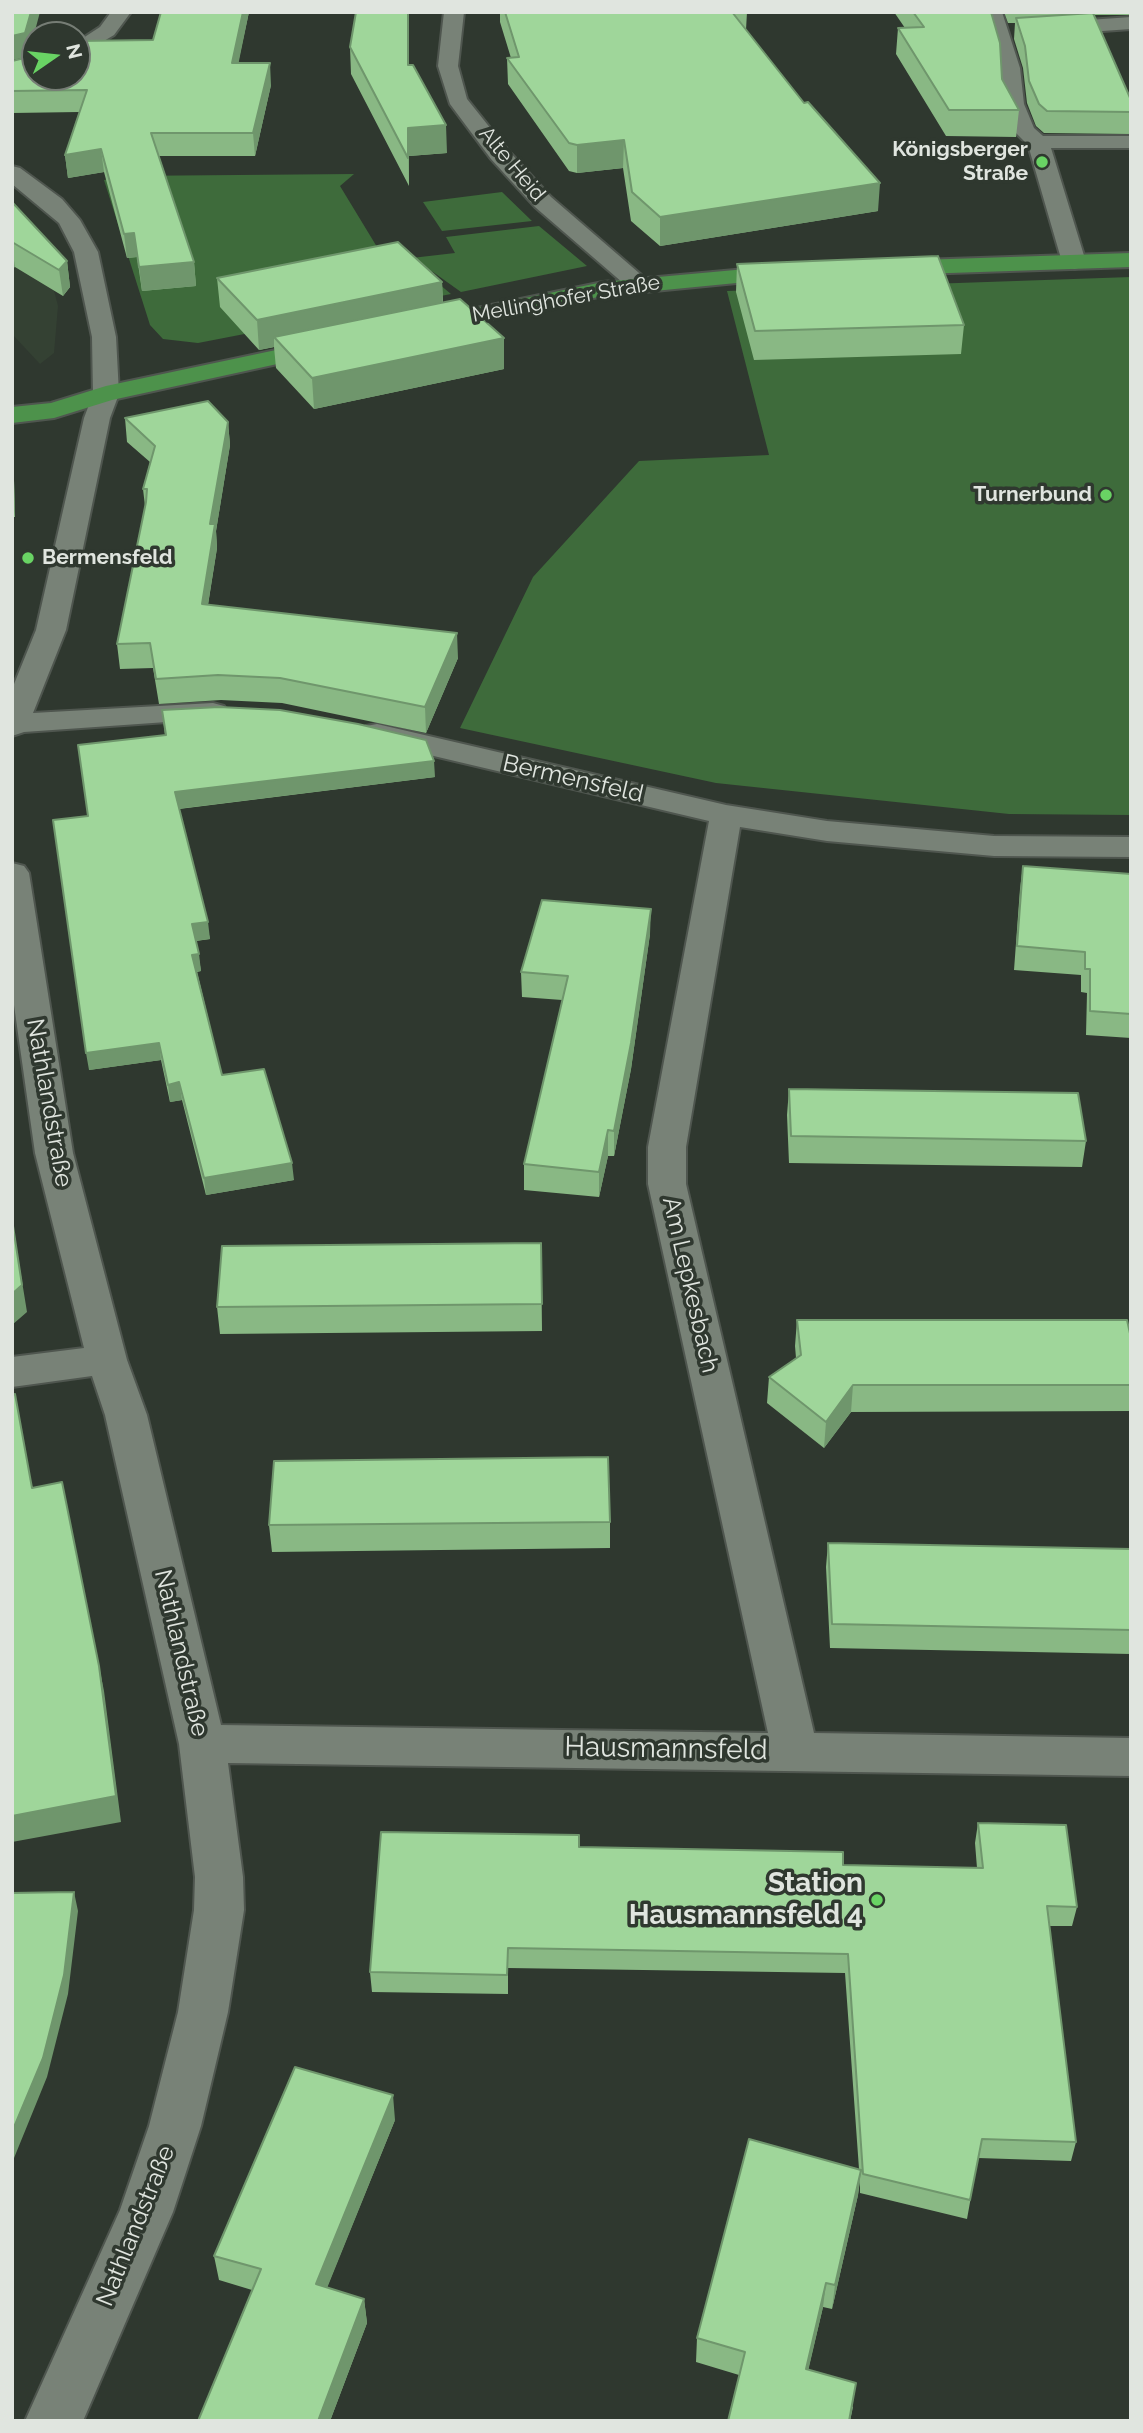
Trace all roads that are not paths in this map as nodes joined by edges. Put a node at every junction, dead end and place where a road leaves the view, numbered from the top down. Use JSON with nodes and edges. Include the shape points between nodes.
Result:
{"nodes":[{"id":1,"x":121,"y":12,"type":"edge"},
{"id":2,"x":454,"y":12,"type":"edge"},
{"id":3,"x":995,"y":22,"type":"edge"},
{"id":4,"x":1131,"y":23,"type":"edge"},
{"id":5,"x":91,"y":42,"type":"edge"},
{"id":6,"x":1038,"y":142,"type":"junction"},
{"id":7,"x":1131,"y":142,"type":"edge"},
{"id":8,"x":12,"y":173,"type":"edge"},
{"id":9,"x":1131,"y":260,"type":"edge"},
{"id":10,"x":1074,"y":262,"type":"junction"},
{"id":11,"x":867,"y":269,"type":"edge"},
{"id":12,"x":811,"y":271,"type":"edge"},
{"id":13,"x":638,"y":284,"type":"junction"},
{"id":14,"x":405,"y":330,"type":"edge"},
{"id":15,"x":350,"y":341,"type":"edge"},
{"id":16,"x":106,"y":394,"type":"junction"},
{"id":17,"x":12,"y":415,"type":"edge"},
{"id":18,"x":239,"y":712,"type":"edge"},
{"id":19,"x":14,"y":725,"type":"edge"},
{"id":20,"x":346,"y":726,"type":"edge"},
{"id":21,"x":726,"y":815,"type":"junction"},
{"id":22,"x":1131,"y":847,"type":"edge"},
{"id":23,"x":12,"y":873,"type":"edge"},
{"id":24,"x":107,"y":1360,"type":"junction"},
{"id":25,"x":12,"y":1372,"type":"edge"},
{"id":26,"x":202,"y":1744,"type":"junction"},
{"id":27,"x":794,"y":1751,"type":"junction"},
{"id":28,"x":1131,"y":1757,"type":"edge"},
{"id":29,"x":54,"y":2421,"type":"edge"}],
"edges":[{"from":1,"to":5,"type":"street","via":[[107,32]]},
{"from":2,"to":13,"type":"street","name":"Alte Heid","via":[[448,66],[457,100],[542,202]]},
{"from":3,"to":4,"type":"street"},
{"from":3,"to":6,"type":"street","via":[[1010,68],[1013,104],[1025,131]]},
{"from":6,"to":7,"type":"street"},
{"from":6,"to":10,"type":"street"},
{"from":8,"to":16,"type":"street","via":[[69,220],[86,253],[99,299]]},
{"from":9,"to":10,"type":"main road"},
{"from":10,"to":11,"type":"main road"},
{"from":12,"to":13,"type":"main road","name":"Mellinghofer Straße"},
{"from":13,"to":14,"type":"main road","name":"Mellinghofer Straße"},
{"from":15,"to":16,"type":"main road"},
{"from":16,"to":17,"type":"main road","via":[[54,410]]},
{"from":16,"to":19,"type":"street","via":[[51,630]]},
{"from":18,"to":19,"type":"street"},
{"from":20,"to":21,"type":"street","name":"Bermensfeld"},
{"from":21,"to":22,"type":"street","name":"Bermensfeld","via":[[885,839],[1041,848]]},
{"from":21,"to":27,"type":"street","name":"Am Lepkesbach","via":[[667,1147],[667,1184]]},
{"from":23,"to":24,"type":"street","name":"Nathlandstraße","via":[[54,1153]]},
{"from":24,"to":25,"type":"street"},
{"from":24,"to":26,"type":"street","name":"Nathlandstraße","via":[[126,1415]]},
{"from":26,"to":27,"type":"street","name":"Hausmannsfeld"},
{"from":26,"to":29,"type":"street","name":"Nathlandstraße","via":[[219,1877],[219,1910],[203,2012],[175,2126],[146,2212]]},
{"from":27,"to":28,"type":"street","name":"Hausmannsfeld"}]}
